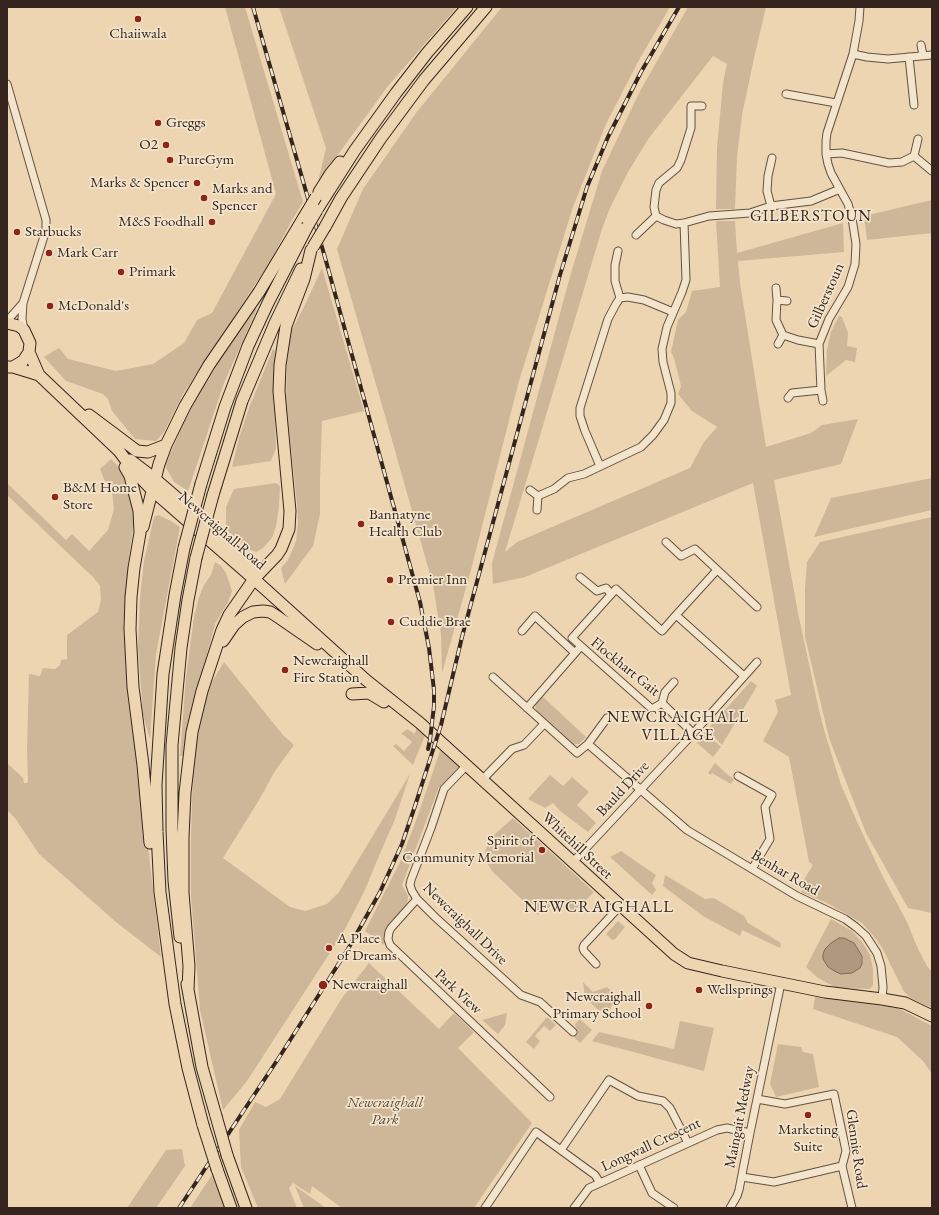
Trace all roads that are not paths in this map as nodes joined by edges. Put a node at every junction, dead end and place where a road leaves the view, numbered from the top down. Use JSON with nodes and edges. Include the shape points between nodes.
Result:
{"nodes":[{"id":1,"x":467,"y":7,"type":"edge"},
{"id":2,"x":486,"y":7,"type":"edge"},
{"id":3,"x":860,"y":7,"type":"edge"},
{"id":4,"x":921,"y":45,"type":"dead end"},
{"id":5,"x":853,"y":54,"type":"junction"},
{"id":6,"x":932,"y":54,"type":"edge"},
{"id":7,"x":923,"y":55,"type":"junction"},
{"id":8,"x":909,"y":57,"type":"junction"},
{"id":9,"x":7,"y":84,"type":"edge"},
{"id":10,"x":786,"y":94,"type":"dead end"},
{"id":11,"x":836,"y":103,"type":"junction"},
{"id":12,"x":914,"y":105,"type":"dead end"},
{"id":13,"x":702,"y":106,"type":"dead end"},
{"id":14,"x":918,"y":139,"type":"dead end"},
{"id":15,"x":826,"y":154,"type":"junction"},
{"id":16,"x":914,"y":156,"type":"junction"},
{"id":17,"x":772,"y":158,"type":"dead end"},
{"id":18,"x":932,"y":171,"type":"edge"},
{"id":19,"x":840,"y":189,"type":"junction"},
{"id":20,"x":771,"y":206,"type":"junction"},
{"id":21,"x":656,"y":216,"type":"junction"},
{"id":22,"x":306,"y":222,"type":"junction"},
{"id":23,"x":684,"y":223,"type":"junction"},
{"id":24,"x":636,"y":235,"type":"dead end"},
{"id":25,"x":312,"y":248,"type":"junction"},
{"id":26,"x":618,"y":251,"type":"dead end"},
{"id":27,"x":776,"y":288,"type":"dead end"},
{"id":28,"x":620,"y":298,"type":"junction"},
{"id":29,"x":777,"y":300,"type":"junction"},
{"id":30,"x":787,"y":301,"type":"dead end"},
{"id":31,"x":23,"y":303,"type":"junction"},
{"id":32,"x":673,"y":312,"type":"junction"},
{"id":33,"x":7,"y":322,"type":"edge"},
{"id":34,"x":24,"y":330,"type":"junction"},
{"id":35,"x":783,"y":334,"type":"junction"},
{"id":36,"x":778,"y":344,"type":"dead end"},
{"id":37,"x":819,"y":344,"type":"junction"},
{"id":38,"x":29,"y":352,"type":"junction"},
{"id":39,"x":9,"y":367,"type":"edge"},
{"id":40,"x":39,"y":375,"type":"junction"},
{"id":41,"x":821,"y":390,"type":"junction"},
{"id":42,"x":789,"y":392,"type":"dead end"},
{"id":43,"x":65,"y":399,"type":"junction"},
{"id":44,"x":823,"y":401,"type":"dead end"},
{"id":45,"x":107,"y":440,"type":"junction"},
{"id":46,"x":166,"y":445,"type":"junction"},
{"id":47,"x":119,"y":451,"type":"junction"},
{"id":48,"x":600,"y":466,"type":"junction"},
{"id":49,"x":155,"y":479,"type":"junction"},
{"id":50,"x":152,"y":490,"type":"junction"},
{"id":51,"x":530,"y":490,"type":"dead end"},
{"id":52,"x":538,"y":496,"type":"junction"},
{"id":53,"x":536,"y":510,"type":"dead end"},
{"id":54,"x":140,"y":533,"type":"junction"},
{"id":55,"x":666,"y":542,"type":"dead end"},
{"id":56,"x":717,"y":570,"type":"junction"},
{"id":57,"x":256,"y":577,"type":"junction"},
{"id":58,"x":580,"y":577,"type":"dead end"},
{"id":59,"x":612,"y":594,"type":"junction"},
{"id":60,"x":757,"y":607,"type":"dead end"},
{"id":61,"x":676,"y":615,"type":"junction"},
{"id":62,"x":522,"y":631,"type":"dead end"},
{"id":63,"x":581,"y":646,"type":"junction"},
{"id":64,"x":216,"y":651,"type":"junction"},
{"id":65,"x":576,"y":652,"type":"junction"},
{"id":66,"x":341,"y":658,"type":"junction"},
{"id":67,"x":757,"y":662,"type":"dead end"},
{"id":68,"x":744,"y":676,"type":"junction"},
{"id":69,"x":493,"y":677,"type":"dead end"},
{"id":70,"x":674,"y":682,"type":"dead end"},
{"id":71,"x":352,"y":694,"type":"dead end"},
{"id":72,"x":662,"y":703,"type":"junction"},
{"id":73,"x":527,"y":708,"type":"junction"},
{"id":74,"x":406,"y":711,"type":"junction"},
{"id":75,"x":607,"y":718,"type":"dead end"},
{"id":76,"x":544,"y":724,"type":"junction"},
{"id":77,"x":693,"y":733,"type":"junction"},
{"id":78,"x":588,"y":744,"type":"junction"},
{"id":79,"x":467,"y":765,"type":"junction"},
{"id":80,"x":738,"y":776,"type":"dead end"},
{"id":81,"x":482,"y":780,"type":"junction"},
{"id":82,"x":640,"y":790,"type":"junction"},
{"id":83,"x":573,"y":862,"type":"junction"},
{"id":84,"x":752,"y":869,"type":"junction"},
{"id":85,"x":160,"y":892,"type":"junction"},
{"id":86,"x":417,"y":899,"type":"junction"},
{"id":87,"x":620,"y":906,"type":"junction"},
{"id":88,"x":596,"y":964,"type":"dead end"},
{"id":89,"x":781,"y":983,"type":"junction"},
{"id":90,"x":188,"y":990,"type":"junction"},
{"id":91,"x":882,"y":999,"type":"junction"},
{"id":92,"x":932,"y":1016,"type":"edge"},
{"id":93,"x":573,"y":1032,"type":"dead end"},
{"id":94,"x":550,"y":1097,"type":"dead end"},
{"id":95,"x":757,"y":1099,"type":"junction"},
{"id":96,"x":750,"y":1133,"type":"junction"},
{"id":97,"x":688,"y":1142,"type":"junction"},
{"id":98,"x":561,"y":1150,"type":"junction"},
{"id":99,"x":639,"y":1165,"type":"junction"},
{"id":100,"x":842,"y":1166,"type":"junction"},
{"id":101,"x":742,"y":1177,"type":"junction"},
{"id":102,"x":600,"y":1183,"type":"junction"},
{"id":103,"x":231,"y":1208,"type":"edge"},
{"id":104,"x":246,"y":1208,"type":"edge"},
{"id":105,"x":485,"y":1208,"type":"edge"},
{"id":106,"x":574,"y":1208,"type":"edge"},
{"id":107,"x":674,"y":1208,"type":"edge"},
{"id":108,"x":730,"y":1208,"type":"edge"},
{"id":109,"x":852,"y":1208,"type":"edge"}],
"edges":[{"from":1,"to":22,"type":"main road","bridge":true,"via":[[427,53],[369,130],[317,202]]},
{"from":2,"to":25,"type":"main road","bridge":true,"via":[[424,80],[381,138],[341,198]]},
{"from":3,"to":5,"type":"street","name":"Gilberstoun"},
{"from":4,"to":7,"type":"street"},
{"from":5,"to":8,"type":"street","via":[[888,59]]},
{"from":5,"to":11,"type":"street","name":"Gilberstoun"},
{"from":6,"to":7,"type":"street"},
{"from":7,"to":8,"type":"street"},
{"from":8,"to":12,"type":"street"},
{"from":9,"to":31,"type":"street","via":[[46,220],[45,236]]},
{"from":10,"to":11,"type":"street"},
{"from":11,"to":15,"type":"street","name":"Gilberstoun","via":[[827,133]]},
{"from":13,"to":21,"type":"street","via":[[692,106],[691,128],[681,160],[677,168],[656,190]]},
{"from":14,"to":16,"type":"street"},
{"from":15,"to":16,"type":"street","via":[[842,153],[889,163],[902,162]]},
{"from":15,"to":19,"type":"street","name":"Gilberstoun","via":[[831,173]]},
{"from":16,"to":18,"type":"street"},
{"from":17,"to":20,"type":"street","via":[[767,191]]},
{"from":19,"to":20,"type":"street","via":[[811,201]]},
{"from":19,"to":37,"type":"street","name":"Gilberstoun","via":[[852,218],[856,244],[855,264],[848,287],[829,319]]},
{"from":20,"to":23,"type":"street","via":[[750,213],[709,216]]},
{"from":21,"to":23,"type":"street","via":[[676,224]]},
{"from":21,"to":24,"type":"street"},
{"from":22,"to":46,"type":"main road","via":[[194,390]]},
{"from":22,"to":85,"type":"main road","bridge":true,"via":[[248,346],[225,407],[184,548],[168,636],[159,722],[156,785]]},
{"from":23,"to":32,"type":"street","via":[[686,280]]},
{"from":25,"to":57,"type":"main road","via":[[304,279],[286,326],[280,365],[281,414],[290,511],[289,530],[277,555]]},
{"from":25,"to":90,"type":"main road","bridge":true,"via":[[274,323],[232,430],[212,496],[188,600],[178,676],[171,785],[174,881]]},
{"from":26,"to":28,"type":"street","via":[[615,265]]},
{"from":27,"to":29,"type":"street"},
{"from":28,"to":32,"type":"street","via":[[628,296],[644,300]]},
{"from":28,"to":48,"type":"street","via":[[608,319],[580,408],[585,431]]},
{"from":29,"to":30,"type":"street"},
{"from":29,"to":35,"type":"street","via":[[776,320]]},
{"from":31,"to":33,"type":"street"},
{"from":31,"to":34,"type":"street"},
{"from":32,"to":48,"type":"street","via":[[662,349],[671,393],[671,403],[664,420],[641,447]]},
{"from":33,"to":34,"type":"main road"},
{"from":34,"to":38,"type":"main road","name":"Newcraighall Road","via":[[30,343]]},
{"from":35,"to":36,"type":"street"},
{"from":35,"to":37,"type":"street","name":"Gilberstoun"},
{"from":37,"to":41,"type":"street","name":"Gilberstoun"},
{"from":38,"to":39,"type":"main road","name":"Newcraighall Road","via":[[23,361]]},
{"from":38,"to":40,"type":"main road","name":"Newcraighall Road"},
{"from":39,"to":40,"type":"main road","name":"Newcraighall Road"},
{"from":40,"to":43,"type":"main road","name":"Newcraighall Road"},
{"from":41,"to":42,"type":"street"},
{"from":41,"to":44,"type":"street","name":"Gilberstoun"},
{"from":43,"to":45,"type":"main road","name":"Newcraighall Road"},
{"from":43,"to":46,"type":"main road","via":[[137,451],[148,452]]},
{"from":45,"to":47,"type":"main road","name":"Newcraighall Road"},
{"from":45,"to":54,"type":"main road","via":[[130,476],[139,511]]},
{"from":46,"to":49,"type":"main road"},
{"from":47,"to":49,"type":"main road","name":"Newcraighall Road"},
{"from":47,"to":50,"type":"main road","name":"Newcraighall Road","via":[[134,472]]},
{"from":48,"to":52,"type":"street","via":[[568,478],[554,489]]},
{"from":49,"to":50,"type":"main road"},
{"from":49,"to":57,"type":"main road","name":"Newcraighall Road","via":[[192,511]]},
{"from":50,"to":54,"type":"main road"},
{"from":50,"to":57,"type":"main road","name":"Newcraighall Road"},
{"from":51,"to":52,"type":"street"},
{"from":52,"to":53,"type":"street"},
{"from":54,"to":85,"type":"main road","via":[[131,597],[131,660],[151,851]]},
{"from":55,"to":56,"type":"street","via":[[682,556],[695,549]]},
{"from":56,"to":60,"type":"street"},
{"from":56,"to":61,"type":"street"},
{"from":57,"to":64,"type":"main road","via":[[229,615]]},
{"from":57,"to":66,"type":"main road","name":"Newcraighall Road"},
{"from":58,"to":59,"type":"street","via":[[597,591],[606,588]]},
{"from":59,"to":61,"type":"street","via":[[616,589],[662,631]]},
{"from":59,"to":63,"type":"street","via":[[572,638]]},
{"from":61,"to":68,"type":"street"},
{"from":62,"to":65,"type":"street","name":"Flockhart Gait","via":[[535,616]]},
{"from":63,"to":65,"type":"street","name":"Flockhart Gait"},
{"from":63,"to":72,"type":"street","name":"Flockhart Gait","via":[[652,709]]},
{"from":64,"to":66,"type":"main road","via":[[238,620],[248,614],[263,611],[275,615],[329,653]]},
{"from":64,"to":90,"type":"main road","via":[[202,691],[192,732],[185,793],[183,893],[188,939]]},
{"from":65,"to":73,"type":"street"},
{"from":66,"to":74,"type":"main road","name":"Newcraighall Road"},
{"from":67,"to":68,"type":"street","name":"Bauld Drive"},
{"from":68,"to":77,"type":"street","name":"Bauld Drive"},
{"from":69,"to":73,"type":"street"},
{"from":70,"to":72,"type":"street","name":"Flockhart Gait","via":[[665,692]]},
{"from":71,"to":74,"type":"main road","via":[[369,692],[394,710]]},
{"from":72,"to":77,"type":"street","name":"Flockhart Gait"},
{"from":73,"to":76,"type":"street"},
{"from":74,"to":79,"type":"main road","name":"Newcraighall Road"},
{"from":75,"to":78,"type":"street"},
{"from":76,"to":78,"type":"street","via":[[577,753]]},
{"from":76,"to":81,"type":"street","via":[[524,745],[512,749]]},
{"from":77,"to":82,"type":"street","name":"Bauld Drive"},
{"from":78,"to":82,"type":"street","name":"Benhar Road"},
{"from":79,"to":81,"type":"main road","name":"Whitehill Street"},
{"from":79,"to":86,"type":"street","name":"Newcraighall Drive","via":[[444,790],[411,880],[410,885]]},
{"from":80,"to":84,"type":"street","via":[[772,796],[765,807],[770,839]]},
{"from":81,"to":83,"type":"main road","name":"Whitehill Street"},
{"from":82,"to":83,"type":"street","name":"Bauld Drive"},
{"from":82,"to":84,"type":"street","name":"Benhar Road","via":[[687,830]]},
{"from":83,"to":87,"type":"main road","name":"Whitehill Street"},
{"from":84,"to":91,"type":"street","name":"Benhar Road","via":[[797,896],[845,919],[866,936],[882,966]]},
{"from":85,"to":103,"type":"main road","bridge":true,"via":[[176,1012],[188,1068],[203,1125]]},
{"from":86,"to":93,"type":"street","name":"Newcraighall Drive","via":[[520,995],[540,1002]]},
{"from":86,"to":94,"type":"street","name":"Park View","via":[[391,928],[388,939],[390,945]]},
{"from":87,"to":88,"type":"street","via":[[584,945],[584,951]]},
{"from":87,"to":89,"type":"main road","name":"Whitehill Street","via":[[684,961]]},
{"from":89,"to":91,"type":"main road","name":"Whitehill Street"},
{"from":89,"to":95,"type":"street","name":"Maingait Medway"},
{"from":90,"to":104,"type":"main road","bridge":true,"via":[[202,1067],[227,1155]]},
{"from":91,"to":92,"type":"main road","name":"Whitehill Street","via":[[905,1003]]},
{"from":95,"to":96,"type":"street","name":"Maingait Medway"},
{"from":95,"to":100,"type":"street","name":"Glennie Road","via":[[785,1104],[834,1094],[846,1151]]},
{"from":96,"to":97,"type":"street","name":"Longwall Crescent","via":[[727,1128]]},
{"from":96,"to":101,"type":"street","name":"Maingait Medway"},
{"from":97,"to":98,"type":"street","via":[[670,1108],[663,1101],[638,1096],[609,1080]]},
{"from":97,"to":99,"type":"street","name":"Longwall Crescent"},
{"from":98,"to":102,"type":"street","via":[[596,1175]]},
{"from":98,"to":105,"type":"street","via":[[536,1132]]},
{"from":99,"to":102,"type":"street","name":"Longwall Crescent"},
{"from":99,"to":107,"type":"street","via":[[652,1193]]},
{"from":100,"to":101,"type":"street","via":[[774,1182]]},
{"from":100,"to":109,"type":"street","name":"Glennie Road"},
{"from":101,"to":108,"type":"street","name":"Maingait Medway","via":[[737,1196]]},
{"from":102,"to":106,"type":"street","name":"Longwall Crescent","via":[[589,1188]]}]}
